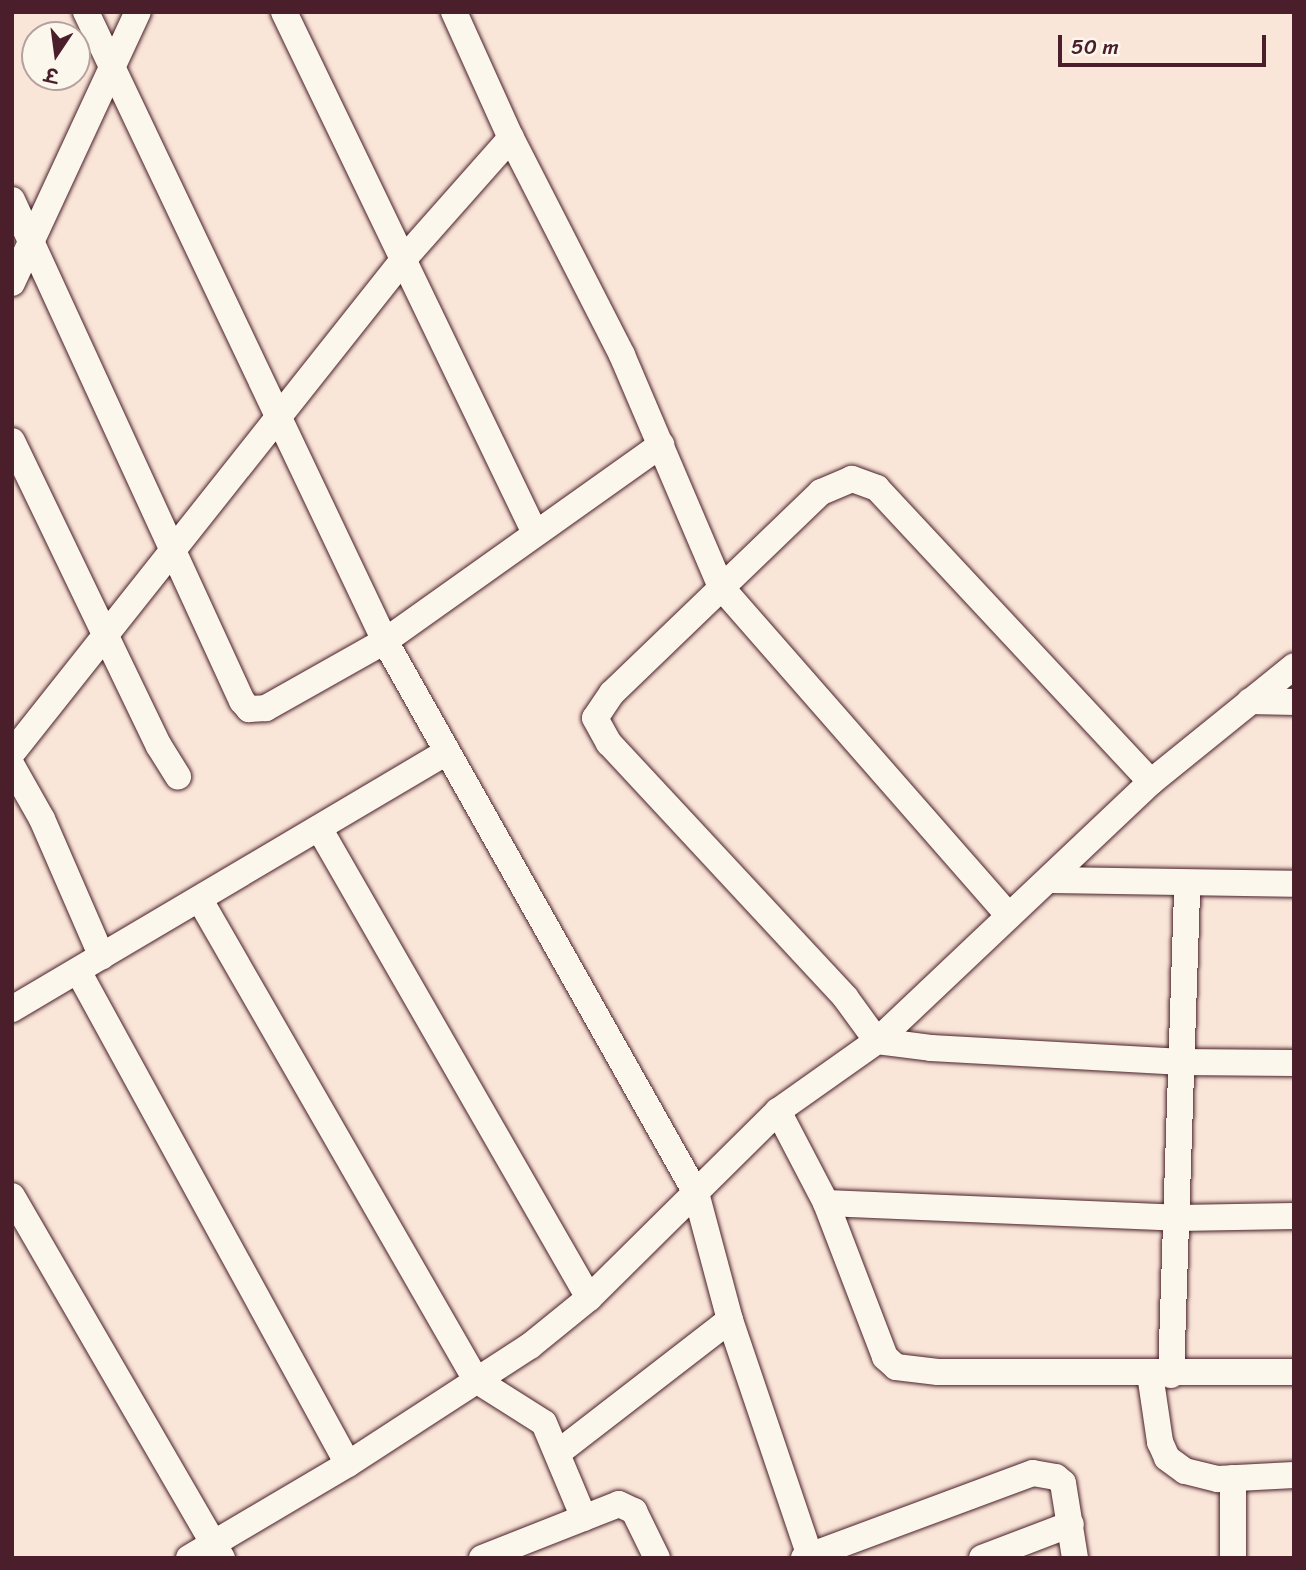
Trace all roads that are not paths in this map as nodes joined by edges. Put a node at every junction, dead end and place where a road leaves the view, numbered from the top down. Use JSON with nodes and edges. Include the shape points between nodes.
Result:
{"nodes":[{"id":1,"x":86,"y":12,"type":"edge"},
{"id":2,"x":138,"y":12,"type":"edge"},
{"id":3,"x":284,"y":12,"type":"edge"},
{"id":4,"x":454,"y":12,"type":"edge"},
{"id":5,"x":113,"y":69,"type":"junction"},
{"id":6,"x":511,"y":138,"type":"junction"},
{"id":7,"x":12,"y":200,"type":"edge"},
{"id":8,"x":32,"y":241,"type":"junction"},
{"id":9,"x":403,"y":260,"type":"junction"},
{"id":10,"x":12,"y":283,"type":"edge"},
{"id":11,"x":278,"y":417,"type":"junction"},
{"id":12,"x":12,"y":441,"type":"edge"},
{"id":13,"x":661,"y":445,"type":"junction"},
{"id":14,"x":536,"y":533,"type":"junction"},
{"id":15,"x":172,"y":548,"type":"junction"},
{"id":16,"x":721,"y":586,"type":"junction"},
{"id":17,"x":107,"y":637,"type":"junction"},
{"id":18,"x":385,"y":641,"type":"junction"},
{"id":19,"x":1294,"y":666,"type":"edge"},
{"id":20,"x":1250,"y":701,"type":"junction"},
{"id":21,"x":1294,"y":702,"type":"edge"},
{"id":22,"x":12,"y":753,"type":"edge"},
{"id":23,"x":445,"y":753,"type":"junction"},
{"id":24,"x":12,"y":766,"type":"edge"},
{"id":25,"x":178,"y":776,"type":"dead end"},
{"id":26,"x":1152,"y":782,"type":"junction"},
{"id":27,"x":318,"y":828,"type":"junction"},
{"id":28,"x":1049,"y":880,"type":"junction"},
{"id":29,"x":1187,"y":884,"type":"junction"},
{"id":30,"x":1294,"y":884,"type":"edge"},
{"id":31,"x":200,"y":900,"type":"junction"},
{"id":32,"x":1009,"y":916,"type":"junction"},
{"id":33,"x":102,"y":957,"type":"junction"},
{"id":34,"x":78,"y":971,"type":"junction"},
{"id":35,"x":12,"y":1009,"type":"edge"},
{"id":36,"x":877,"y":1041,"type":"junction"},
{"id":37,"x":1179,"y":1062,"type":"junction"},
{"id":38,"x":1294,"y":1063,"type":"edge"},
{"id":39,"x":778,"y":1111,"type":"junction"},
{"id":40,"x":696,"y":1193,"type":"junction"},
{"id":41,"x":12,"y":1196,"type":"edge"},
{"id":42,"x":826,"y":1203,"type":"junction"},
{"id":43,"x":1294,"y":1216,"type":"edge"},
{"id":44,"x":1178,"y":1218,"type":"junction"},
{"id":45,"x":589,"y":1298,"type":"junction"},
{"id":46,"x":730,"y":1320,"type":"junction"},
{"id":47,"x":1294,"y":1372,"type":"edge"},
{"id":48,"x":1161,"y":1374,"type":"junction"},
{"id":49,"x":476,"y":1380,"type":"junction"},
{"id":50,"x":559,"y":1452,"type":"junction"},
{"id":51,"x":348,"y":1464,"type":"junction"},
{"id":52,"x":1294,"y":1475,"type":"edge"},
{"id":53,"x":1233,"y":1478,"type":"junction"},
{"id":54,"x":584,"y":1518,"type":"junction"},
{"id":55,"x":1071,"y":1524,"type":"junction"},
{"id":56,"x":217,"y":1550,"type":"edge"},
{"id":57,"x":807,"y":1557,"type":"edge"},
{"id":58,"x":189,"y":1558,"type":"edge"},
{"id":59,"x":482,"y":1558,"type":"edge"},
{"id":60,"x":657,"y":1558,"type":"edge"},
{"id":61,"x":982,"y":1558,"type":"edge"},
{"id":62,"x":1075,"y":1558,"type":"edge"},
{"id":63,"x":1233,"y":1558,"type":"edge"}],
"edges":[{"from":1,"to":5,"type":"street"},
{"from":2,"to":5,"type":"street"},
{"from":3,"to":9,"type":"street"},
{"from":4,"to":6,"type":"street"},
{"from":5,"to":8,"type":"street"},
{"from":5,"to":11,"type":"street"},
{"from":6,"to":9,"type":"street"},
{"from":6,"to":13,"type":"street","via":[[622,355]]},
{"from":7,"to":8,"type":"street"},
{"from":8,"to":10,"type":"street"},
{"from":8,"to":15,"type":"street"},
{"from":9,"to":11,"type":"street"},
{"from":9,"to":14,"type":"street"},
{"from":11,"to":15,"type":"street"},
{"from":11,"to":18,"type":"street"},
{"from":12,"to":17,"type":"street"},
{"from":13,"to":14,"type":"street"},
{"from":13,"to":16,"type":"street"},
{"from":14,"to":18,"type":"street"},
{"from":15,"to":17,"type":"street"},
{"from":15,"to":18,"type":"street","via":[[249,709],[266,708]]},
{"from":16,"to":26,"type":"street","via":[[821,492],[838,481],[868,482]]},
{"from":16,"to":32,"type":"street"},
{"from":16,"to":36,"type":"street","via":[[611,693],[595,718],[610,743],[851,1005]]},
{"from":17,"to":22,"type":"street"},
{"from":17,"to":25,"type":"street"},
{"from":18,"to":23,"type":"street"},
{"from":19,"to":20,"type":"street"},
{"from":20,"to":21,"type":"street"},
{"from":20,"to":26,"type":"street"},
{"from":23,"to":27,"type":"street"},
{"from":23,"to":40,"type":"street"},
{"from":24,"to":33,"type":"street","via":[[42,819]]},
{"from":26,"to":28,"type":"street"},
{"from":27,"to":31,"type":"street"},
{"from":27,"to":45,"type":"street"},
{"from":28,"to":29,"type":"street"},
{"from":28,"to":32,"type":"street"},
{"from":29,"to":30,"type":"street"},
{"from":29,"to":37,"type":"street"},
{"from":31,"to":33,"type":"street"},
{"from":31,"to":49,"type":"street"},
{"from":32,"to":36,"type":"street"},
{"from":33,"to":34,"type":"street"},
{"from":34,"to":35,"type":"street"},
{"from":34,"to":51,"type":"street"},
{"from":36,"to":37,"type":"street"},
{"from":36,"to":39,"type":"street"},
{"from":37,"to":38,"type":"street"},
{"from":37,"to":44,"type":"street"},
{"from":39,"to":40,"type":"street"},
{"from":39,"to":42,"type":"street"},
{"from":40,"to":45,"type":"street"},
{"from":40,"to":46,"type":"street"},
{"from":41,"to":56,"type":"street"},
{"from":42,"to":44,"type":"street"},
{"from":42,"to":48,"type":"street","via":[[885,1357],[896,1367],[938,1372]]},
{"from":43,"to":44,"type":"street"},
{"from":44,"to":48,"type":"street"},
{"from":45,"to":49,"type":"street","via":[[530,1346]]},
{"from":46,"to":50,"type":"street"},
{"from":46,"to":57,"type":"street"},
{"from":47,"to":48,"type":"street"},
{"from":48,"to":53,"type":"street","via":[[1160,1442],[1167,1458],[1198,1476]]},
{"from":49,"to":50,"type":"street","via":[[544,1423]]},
{"from":49,"to":51,"type":"street"},
{"from":50,"to":54,"type":"street"},
{"from":51,"to":56,"type":"street"},
{"from":52,"to":53,"type":"street"},
{"from":53,"to":63,"type":"street"},
{"from":54,"to":59,"type":"street"},
{"from":54,"to":60,"type":"street","via":[[610,1506],[629,1506]]},
{"from":55,"to":57,"type":"street","via":[[1063,1483],[1056,1476],[1033,1473]]},
{"from":55,"to":61,"type":"street"},
{"from":55,"to":62,"type":"street"},
{"from":56,"to":58,"type":"street"}]}
